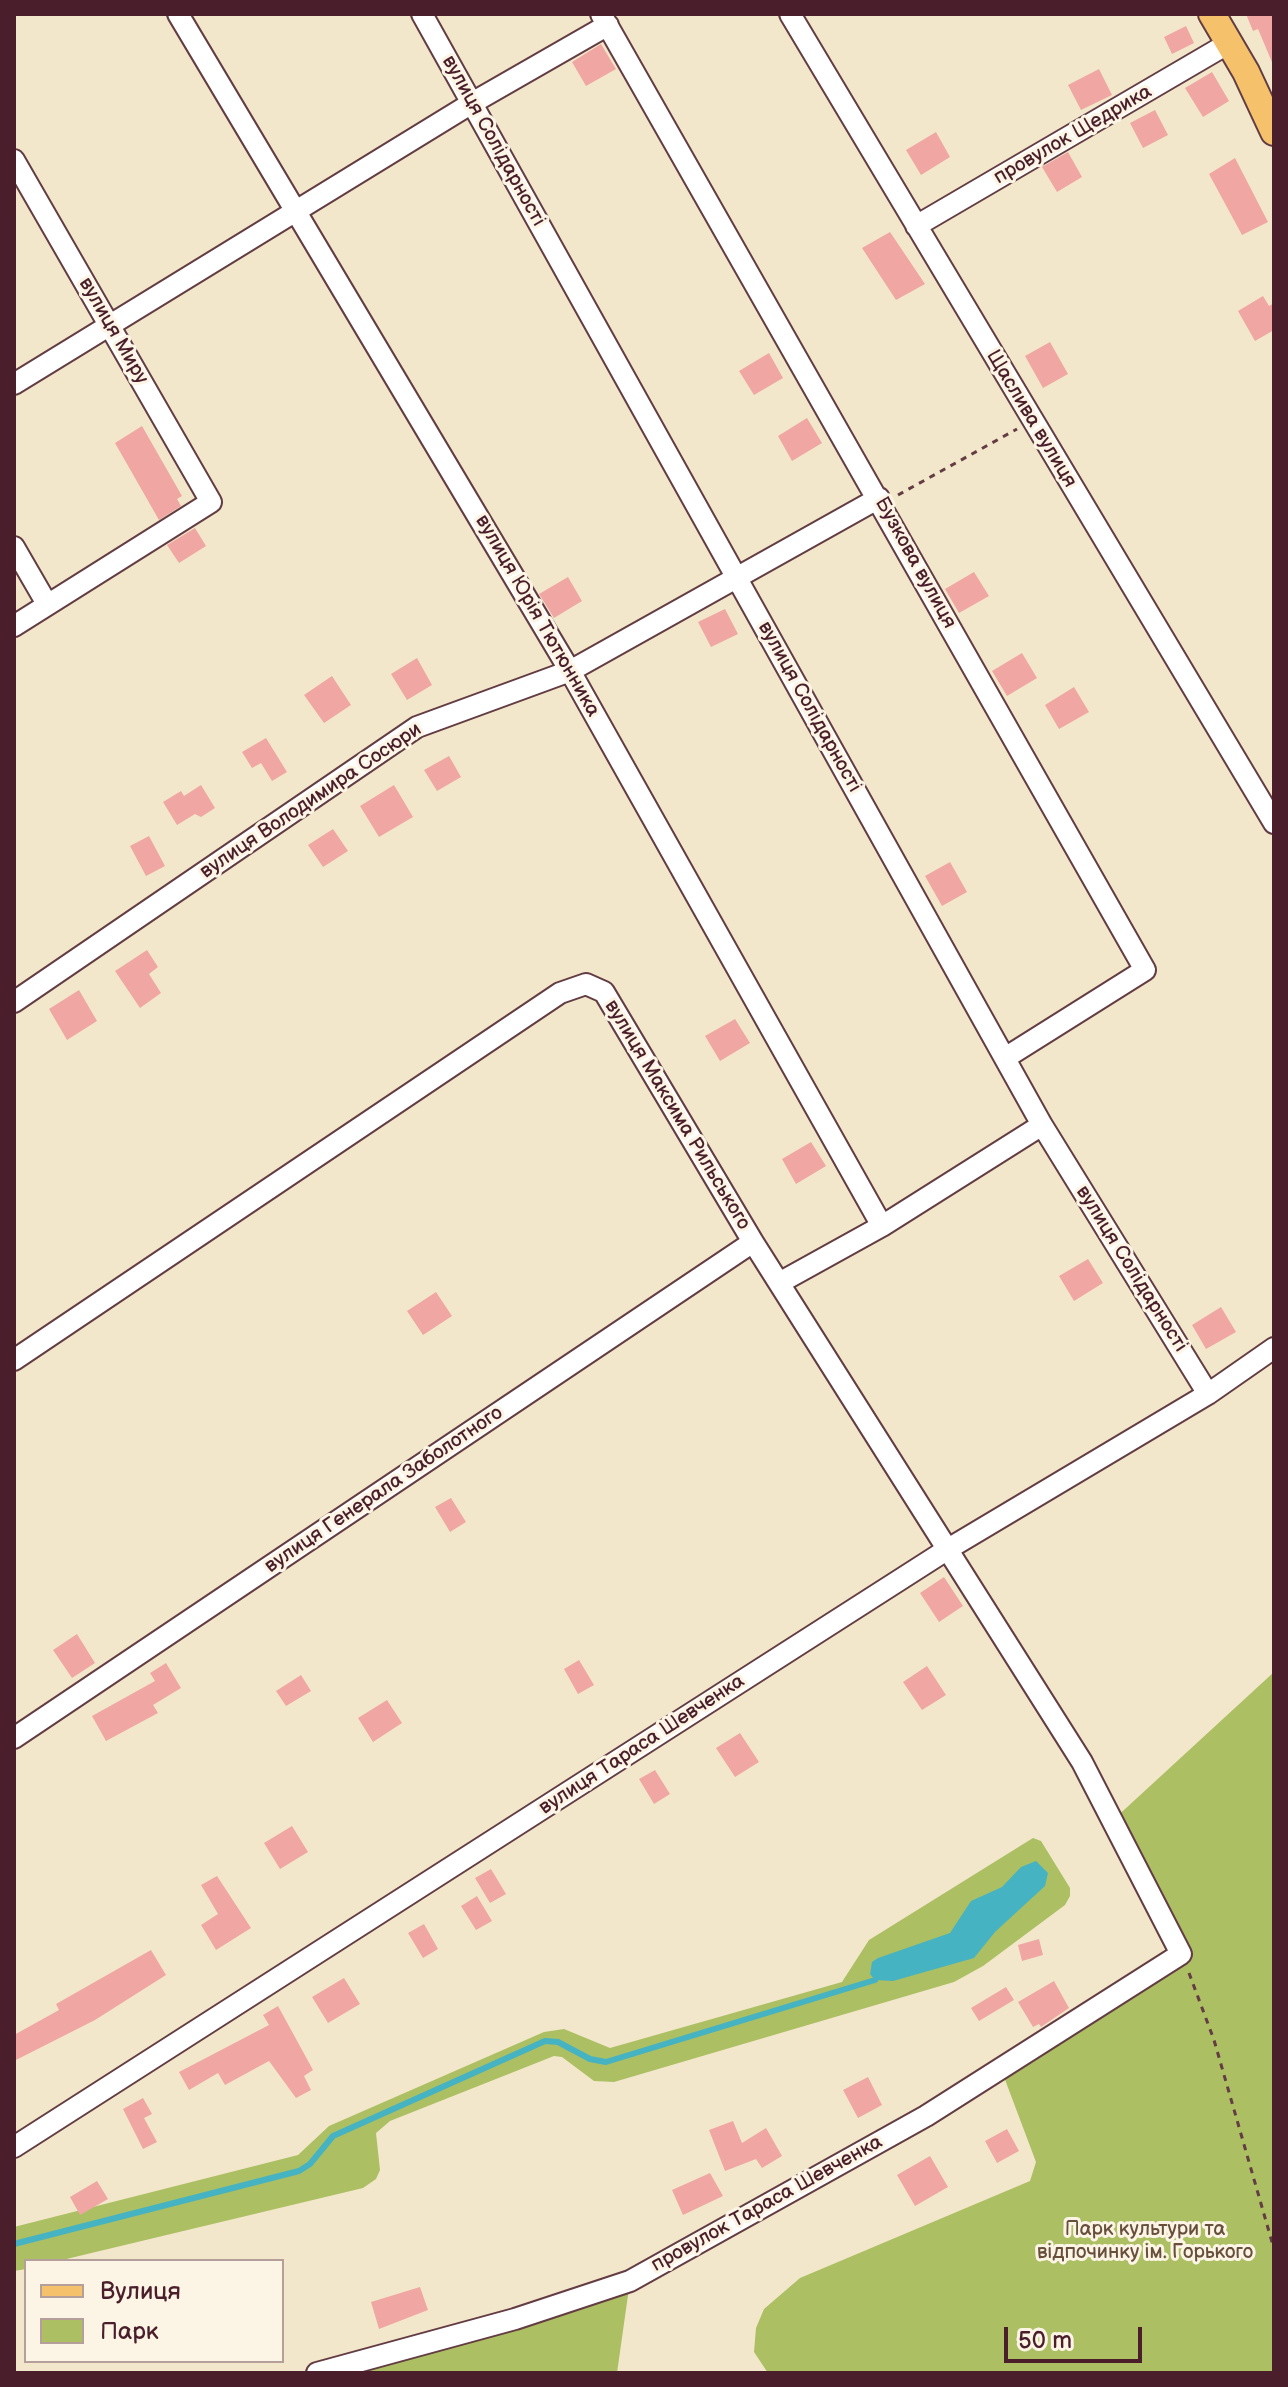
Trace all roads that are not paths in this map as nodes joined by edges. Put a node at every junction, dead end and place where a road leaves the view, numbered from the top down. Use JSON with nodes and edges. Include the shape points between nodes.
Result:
{"nodes":[{"id":1,"x":178,"y":14,"type":"edge"},
{"id":2,"x":422,"y":14,"type":"edge"},
{"id":3,"x":790,"y":14,"type":"edge"},
{"id":4,"x":1212,"y":14,"type":"edge"},
{"id":5,"x":605,"y":20,"type":"edge"},
{"id":6,"x":1229,"y":43,"type":"junction"},
{"id":7,"x":472,"y":103,"type":"junction"},
{"id":8,"x":1274,"y":132,"type":"edge"},
{"id":9,"x":14,"y":160,"type":"edge"},
{"id":10,"x":297,"y":213,"type":"junction"},
{"id":11,"x":916,"y":226,"type":"junction"},
{"id":12,"x":110,"y":324,"type":"junction"},
{"id":13,"x":14,"y":384,"type":"edge"},
{"id":14,"x":879,"y":498,"type":"junction"},
{"id":15,"x":14,"y":547,"type":"edge"},
{"id":16,"x":737,"y":579,"type":"junction"},
{"id":17,"x":47,"y":604,"type":"junction"},
{"id":18,"x":14,"y":626,"type":"edge"},
{"id":19,"x":570,"y":671,"type":"junction"},
{"id":20,"x":1274,"y":823,"type":"edge"},
{"id":21,"x":14,"y":1002,"type":"edge"},
{"id":22,"x":1005,"y":1058,"type":"junction"},
{"id":23,"x":1042,"y":1125,"type":"junction"},
{"id":24,"x":882,"y":1226,"type":"junction"},
{"id":25,"x":753,"y":1242,"type":"junction"},
{"id":26,"x":779,"y":1283,"type":"junction"},
{"id":27,"x":1274,"y":1348,"type":"edge"},
{"id":28,"x":14,"y":1360,"type":"edge"},
{"id":29,"x":1208,"y":1394,"type":"junction"},
{"id":30,"x":948,"y":1549,"type":"junction"},
{"id":31,"x":14,"y":1738,"type":"edge"},
{"id":32,"x":1181,"y":1954,"type":"joint"},
{"id":33,"x":14,"y":2147,"type":"edge"},
{"id":34,"x":317,"y":2373,"type":"edge"}],
"edges":[{"from":1,"to":10,"type":"street","name":"вулиця Юрія Тютюнника"},
{"from":2,"to":7,"type":"street","name":"вулиця Солідарності"},
{"from":3,"to":11,"type":"street","name":"Щаслива вулиця"},
{"from":4,"to":6,"type":"main road"},
{"from":5,"to":7,"type":"street"},
{"from":5,"to":14,"type":"street","name":"Бузкова вулиця"},
{"from":6,"to":8,"type":"main road"},
{"from":6,"to":11,"type":"street","name":"провулок Щедрика"},
{"from":7,"to":10,"type":"street"},
{"from":7,"to":16,"type":"street","name":"вулиця Солідарності"},
{"from":9,"to":12,"type":"street","name":"вулиця Миру"},
{"from":10,"to":12,"type":"street"},
{"from":10,"to":19,"type":"street","name":"вулиця Юрія Тютюнника"},
{"from":11,"to":20,"type":"street","name":"Щаслива вулиця"},
{"from":12,"to":13,"type":"street"},
{"from":12,"to":17,"type":"street","name":"вулиця Миру","via":[[211,502]]},
{"from":14,"to":16,"type":"street","name":"вулиця Володимира Сосюри"},
{"from":14,"to":22,"type":"street","name":"Бузкова вулиця","via":[[1145,970]]},
{"from":15,"to":17,"type":"street"},
{"from":16,"to":19,"type":"street","name":"вулиця Володимира Сосюри"},
{"from":16,"to":22,"type":"street","name":"вулиця Солідарності"},
{"from":17,"to":18,"type":"street"},
{"from":19,"to":21,"type":"street","name":"вулиця Володимира Сосюри","via":[[417,727]]},
{"from":19,"to":24,"type":"street","name":"вулиця Юрія Тютюнника"},
{"from":22,"to":23,"type":"street","name":"вулиця Солідарності"},
{"from":23,"to":24,"type":"street"},
{"from":23,"to":29,"type":"street","name":"вулиця Солідарності"},
{"from":24,"to":26,"type":"street"},
{"from":25,"to":26,"type":"street","name":"вулиця Максима Рильського"},
{"from":25,"to":28,"type":"street","name":"вулиця Максима Рильського","via":[[604,992],[586,984],[560,993]]},
{"from":25,"to":31,"type":"street","name":"вулиця Генерала Заболотного"},
{"from":26,"to":30,"type":"street","name":"вулиця Максима Рильського"},
{"from":27,"to":29,"type":"street","name":"вулиця Тараса Шевченка"},
{"from":29,"to":30,"type":"street","name":"вулиця Тараса Шевченка"},
{"from":30,"to":32,"type":"street","name":"вулиця Максима Рильського","via":[[1082,1762]]},
{"from":30,"to":33,"type":"street","name":"вулиця Тараса Шевченка"},
{"from":32,"to":34,"type":"street","name":"провулок Тараса Шевченка","via":[[926,2116],[630,2281],[515,2319]]}]}
